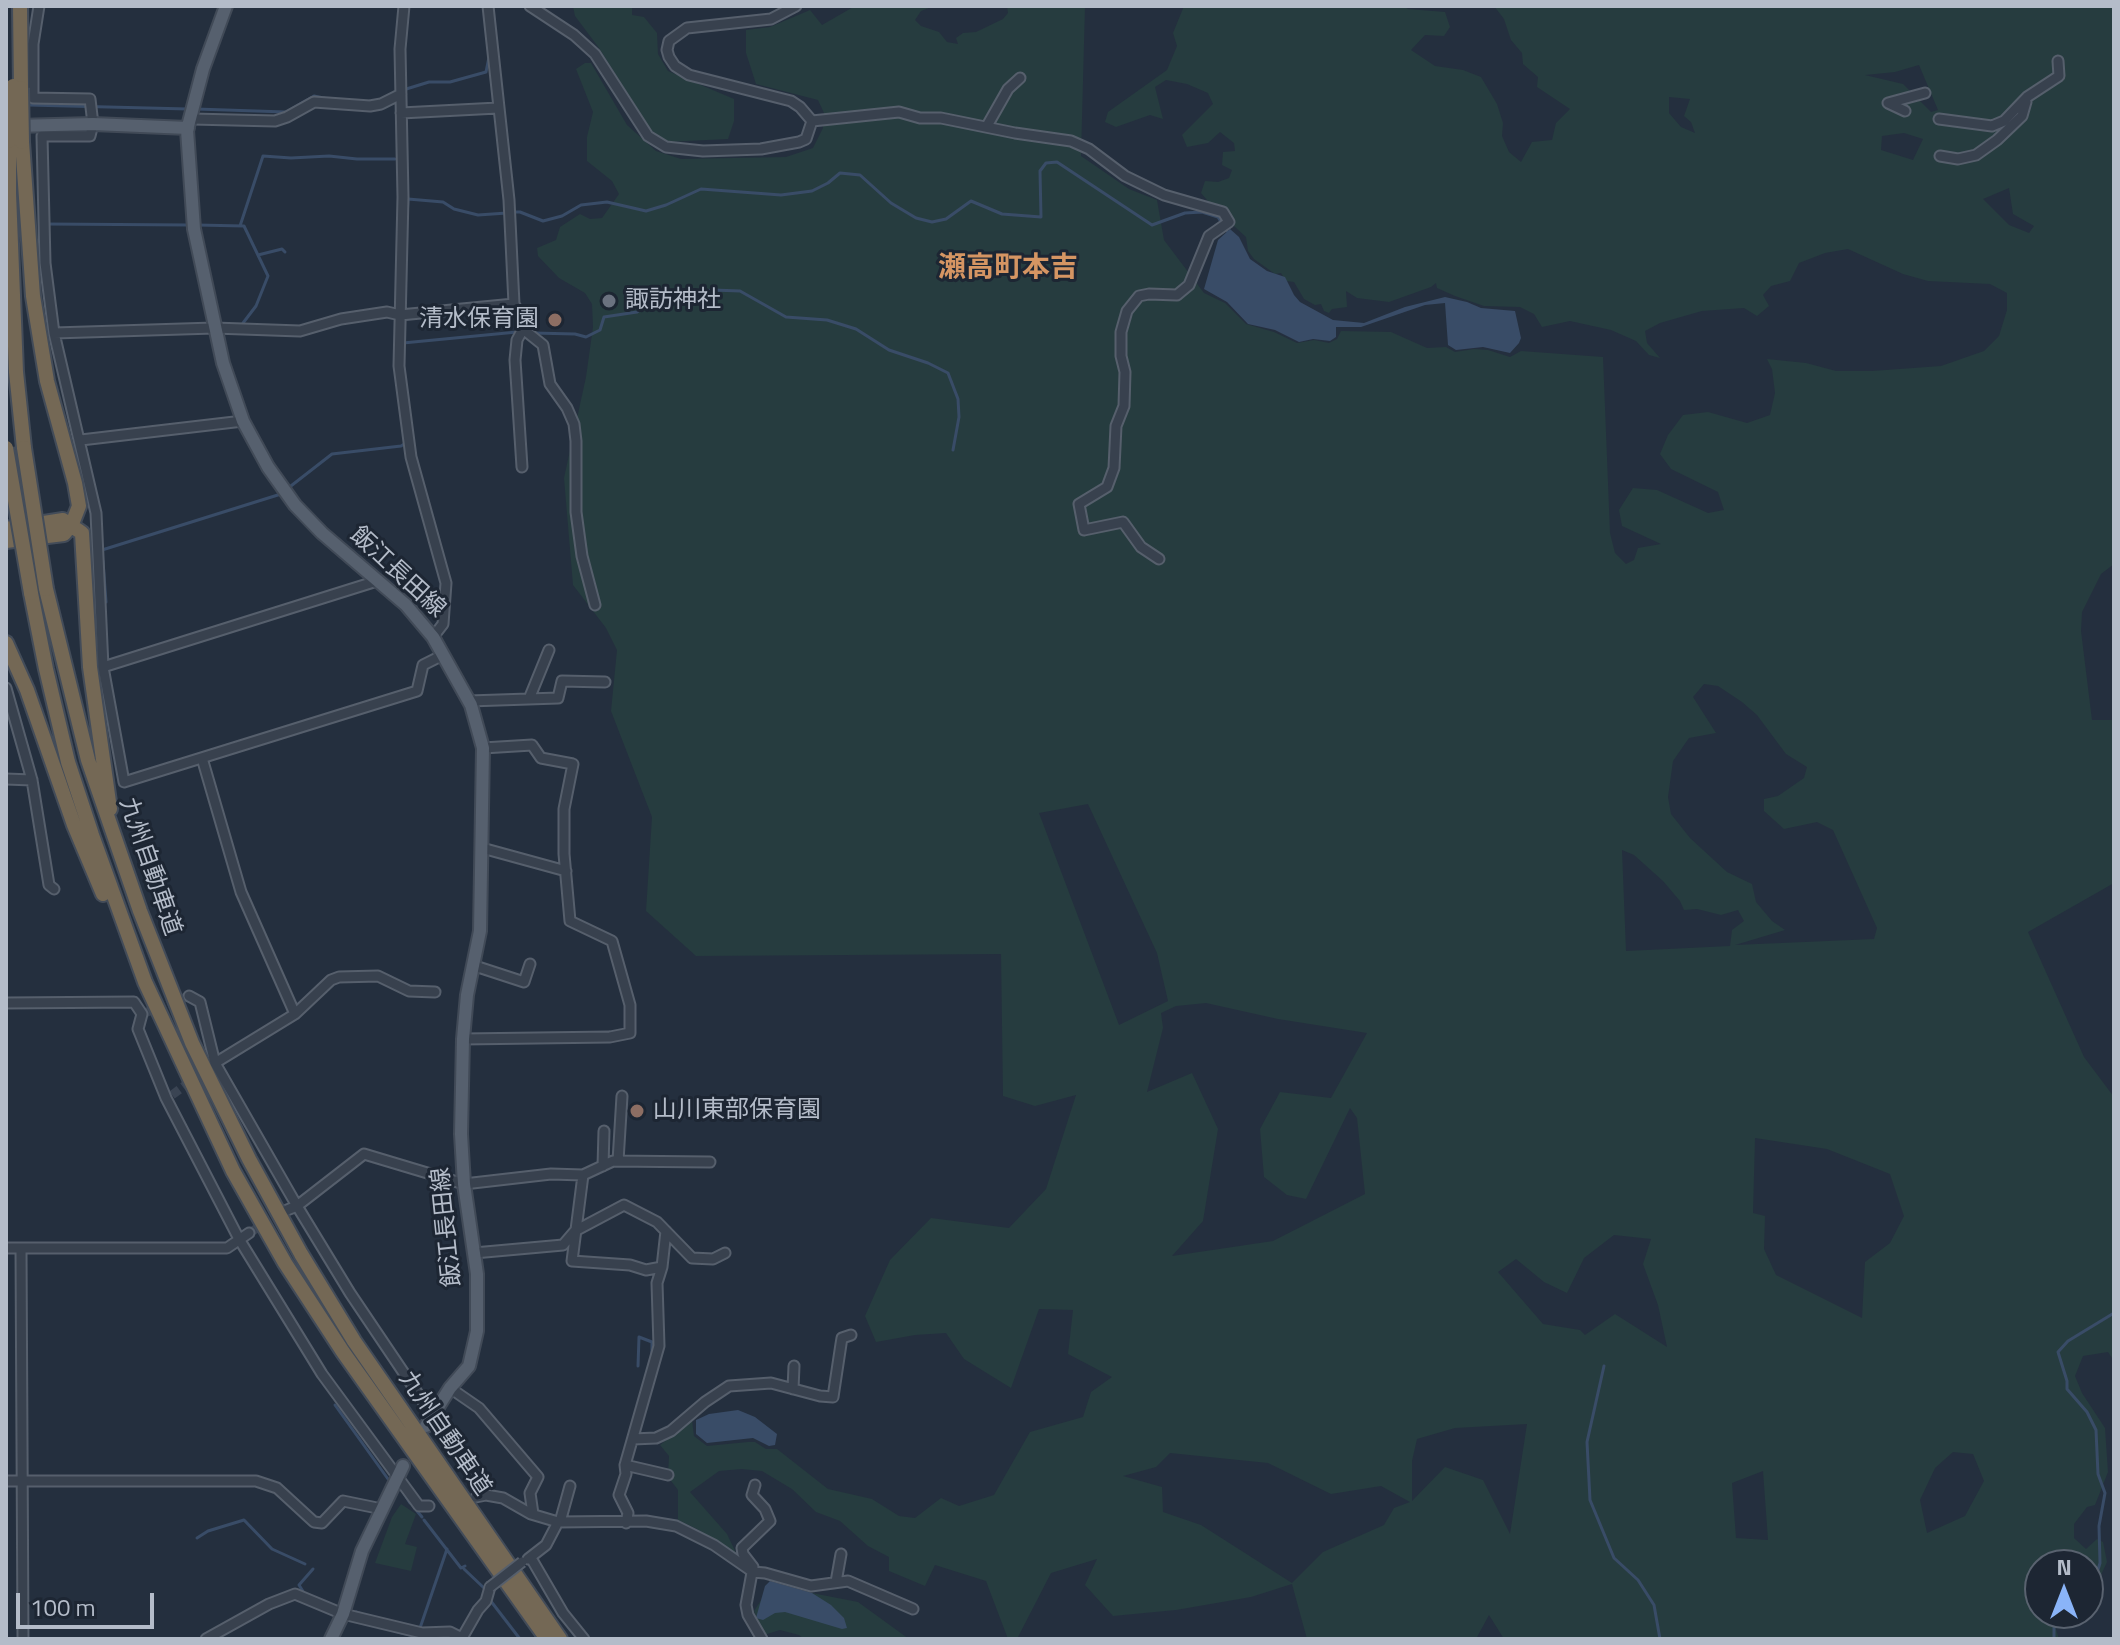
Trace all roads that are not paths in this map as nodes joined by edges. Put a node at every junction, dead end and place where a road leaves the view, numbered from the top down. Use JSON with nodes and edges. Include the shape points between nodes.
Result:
{"nodes":[{"id":1,"x":19,"y":6,"type":"edge"},
{"id":2,"x":39,"y":6,"type":"edge"},
{"id":3,"x":226,"y":6,"type":"edge"},
{"id":4,"x":404,"y":6,"type":"edge"},
{"id":5,"x":488,"y":6,"type":"edge"},
{"id":6,"x":530,"y":6,"type":"edge"},
{"id":7,"x":796,"y":6,"type":"edge"},
{"id":8,"x":2058,"y":61,"type":"dead end"},
{"id":9,"x":1020,"y":78,"type":"dead end"},
{"id":10,"x":13,"y":90,"type":"edge"},
{"id":11,"x":1925,"y":93,"type":"dead end"},
{"id":12,"x":401,"y":94,"type":"junction"},
{"id":13,"x":2027,"y":97,"type":"junction"},
{"id":14,"x":33,"y":98,"type":"junction"},
{"id":15,"x":498,"y":108,"type":"junction"},
{"id":16,"x":1905,"y":111,"type":"dead end"},
{"id":17,"x":401,"y":113,"type":"junction"},
{"id":18,"x":6,"y":119,"type":"edge"},
{"id":19,"x":1939,"y":119,"type":"dead end"},
{"id":20,"x":812,"y":121,"type":"junction"},
{"id":21,"x":190,"y":123,"type":"junction"},
{"id":22,"x":93,"y":124,"type":"junction"},
{"id":23,"x":47,"y":126,"type":"junction"},
{"id":24,"x":987,"y":126,"type":"junction"},
{"id":25,"x":12,"y":136,"type":"edge"},
{"id":26,"x":1940,"y":156,"type":"dead end"},
{"id":27,"x":45,"y":263,"type":"junction"},
{"id":28,"x":33,"y":270,"type":"dead end"},
{"id":29,"x":514,"y":304,"type":"junction"},
{"id":30,"x":400,"y":315,"type":"junction"},
{"id":31,"x":214,"y":328,"type":"junction"},
{"id":32,"x":523,"y":329,"type":"junction"},
{"id":33,"x":54,"y":333,"type":"junction"},
{"id":34,"x":243,"y":421,"type":"junction"},
{"id":35,"x":81,"y":440,"type":"junction"},
{"id":36,"x":6,"y":447,"type":"edge"},
{"id":37,"x":522,"y":467,"type":"dead end"},
{"id":38,"x":71,"y":525,"type":"junction"},
{"id":39,"x":6,"y":529,"type":"edge"},
{"id":40,"x":6,"y":541,"type":"edge"},
{"id":41,"x":1159,"y":559,"type":"dead end"},
{"id":42,"x":377,"y":581,"type":"junction"},
{"id":43,"x":39,"y":591,"type":"junction"},
{"id":44,"x":595,"y":605,"type":"dead end"},
{"id":45,"x":433,"y":637,"type":"junction"},
{"id":46,"x":6,"y":643,"type":"edge"},
{"id":47,"x":549,"y":650,"type":"dead end"},
{"id":48,"x":443,"y":655,"type":"junction"},
{"id":49,"x":103,"y":667,"type":"junction"},
{"id":50,"x":605,"y":682,"type":"dead end"},
{"id":51,"x":6,"y":688,"type":"edge"},
{"id":52,"x":529,"y":699,"type":"junction"},
{"id":53,"x":469,"y":701,"type":"junction"},
{"id":54,"x":483,"y":748,"type":"junction"},
{"id":55,"x":202,"y":758,"type":"junction"},
{"id":56,"x":6,"y":779,"type":"edge"},
{"id":57,"x":32,"y":780,"type":"junction"},
{"id":58,"x":112,"y":829,"type":"junction"},
{"id":59,"x":482,"y":848,"type":"junction"},
{"id":60,"x":566,"y":871,"type":"junction"},
{"id":61,"x":54,"y":889,"type":"dead end"},
{"id":62,"x":530,"y":964,"type":"dead end"},
{"id":63,"x":475,"y":966,"type":"junction"},
{"id":64,"x":435,"y":992,"type":"dead end"},
{"id":65,"x":189,"y":996,"type":"dead end"},
{"id":66,"x":6,"y":1003,"type":"edge"},
{"id":67,"x":295,"y":1014,"type":"junction"},
{"id":68,"x":463,"y":1039,"type":"junction"},
{"id":69,"x":175,"y":1050,"type":"junction"},
{"id":70,"x":215,"y":1063,"type":"junction"},
{"id":71,"x":622,"y":1096,"type":"dead end"},
{"id":72,"x":604,"y":1131,"type":"dead end"},
{"id":73,"x":618,"y":1161,"type":"junction"},
{"id":74,"x":710,"y":1162,"type":"dead end"},
{"id":75,"x":603,"y":1166,"type":"junction"},
{"id":76,"x":583,"y":1175,"type":"junction"},
{"id":77,"x":464,"y":1184,"type":"junction"},
{"id":78,"x":292,"y":1208,"type":"junction"},
{"id":79,"x":575,"y":1231,"type":"junction"},
{"id":80,"x":666,"y":1231,"type":"junction"},
{"id":81,"x":249,"y":1233,"type":"tunnel mouth"},
{"id":82,"x":239,"y":1239,"type":"junction"},
{"id":83,"x":6,"y":1248,"type":"edge"},
{"id":84,"x":21,"y":1248,"type":"junction"},
{"id":85,"x":474,"y":1253,"type":"junction"},
{"id":86,"x":725,"y":1253,"type":"dead end"},
{"id":87,"x":662,"y":1267,"type":"junction"},
{"id":88,"x":851,"y":1335,"type":"dead end"},
{"id":89,"x":794,"y":1366,"type":"dead end"},
{"id":90,"x":450,"y":1388,"type":"junction"},
{"id":91,"x":793,"y":1389,"type":"junction"},
{"id":92,"x":429,"y":1421,"type":"junction"},
{"id":93,"x":633,"y":1439,"type":"junction"},
{"id":94,"x":625,"y":1465,"type":"junction"},
{"id":95,"x":400,"y":1472,"type":"junction"},
{"id":96,"x":668,"y":1475,"type":"dead end"},
{"id":97,"x":6,"y":1481,"type":"edge"},
{"id":98,"x":21,"y":1481,"type":"junction"},
{"id":99,"x":755,"y":1485,"type":"dead end"},
{"id":100,"x":570,"y":1486,"type":"dead end"},
{"id":101,"x":429,"y":1506,"type":"dead end"},
{"id":102,"x":382,"y":1509,"type":"junction"},
{"id":103,"x":533,"y":1514,"type":"junction"},
{"id":104,"x":559,"y":1522,"type":"junction"},
{"id":105,"x":626,"y":1523,"type":"junction"},
{"id":106,"x":841,"y":1554,"type":"dead end"},
{"id":107,"x":526,"y":1560,"type":"junction"},
{"id":108,"x":753,"y":1572,"type":"junction"},
{"id":109,"x":836,"y":1582,"type":"junction"},
{"id":110,"x":913,"y":1609,"type":"dead end"},
{"id":111,"x":343,"y":1614,"type":"junction"},
{"id":112,"x":463,"y":1638,"type":"edge"},
{"id":113,"x":23,"y":1639,"type":"edge"},
{"id":114,"x":206,"y":1639,"type":"edge"},
{"id":115,"x":331,"y":1639,"type":"edge"},
{"id":116,"x":547,"y":1639,"type":"edge"},
{"id":117,"x":560,"y":1639,"type":"edge"},
{"id":118,"x":584,"y":1639,"type":"edge"},
{"id":119,"x":762,"y":1639,"type":"edge"}],
"edges":[{"from":1,"to":10,"type":"highway","name":"九州自動車道"},
{"from":2,"to":14,"type":"street"},
{"from":3,"to":21,"type":"main road","name":"飯江長田線"},
{"from":4,"to":12,"type":"street"},
{"from":5,"to":15,"type":"street"},
{"from":6,"to":20,"type":"street","via":[[595,54],[648,136],[666,147],[703,151],[788,145],[806,139]]},
{"from":7,"to":20,"type":"street","via":[[771,19],[687,28],[669,41],[667,50],[675,66],[689,75],[791,101]]},
{"from":8,"to":13,"type":"street","via":[[2059,76]]},
{"from":9,"to":24,"type":"street"},
{"from":10,"to":14,"type":"street"},
{"from":10,"to":25,"type":"highway","name":"九州自動車道","bridge":true},
{"from":11,"to":16,"type":"street","via":[[1888,103]]},
{"from":12,"to":17,"type":"street"},
{"from":12,"to":21,"type":"street","via":[[370,106],[314,102],[275,121]]},
{"from":13,"to":19,"type":"street","via":[[1992,126]]},
{"from":13,"to":26,"type":"street","via":[[2022,116],[1976,155]]},
{"from":14,"to":22,"type":"street","via":[[90,99]]},
{"from":15,"to":17,"type":"street"},
{"from":15,"to":29,"type":"street"},
{"from":17,"to":30,"type":"street"},
{"from":18,"to":23,"type":"main road"},
{"from":20,"to":24,"type":"street","via":[[899,112]]},
{"from":21,"to":22,"type":"main road"},
{"from":21,"to":31,"type":"main road","name":"飯江長田線","via":[[194,229]]},
{"from":22,"to":23,"type":"main road"},
{"from":22,"to":27,"type":"street","via":[[90,136],[42,136]]},
{"from":23,"to":25,"type":"main road"},
{"from":24,"to":41,"type":"street","via":[[1071,141],[1125,176],[1164,195],[1223,212],[1229,222],[1209,236],[1189,285],[1177,295],[1139,296],[1127,311],[1121,332],[1124,406],[1116,426],[1114,468],[1107,487],[1079,504],[1084,530],[1123,522],[1141,547]]},
{"from":25,"to":38,"type":"highway","via":[[47,381],[79,506]]},
{"from":25,"to":43,"type":"highway","name":"九州自動車道","bridge":true,"via":[[16,372]]},
{"from":27,"to":28,"type":"street"},
{"from":27,"to":33,"type":"street"},
{"from":29,"to":30,"type":"street"},
{"from":29,"to":32,"type":"street"},
{"from":30,"to":31,"type":"street","via":[[341,319],[300,331]]},
{"from":30,"to":45,"type":"street","via":[[399,366],[411,457],[446,583],[443,624]]},
{"from":31,"to":33,"type":"street"},
{"from":31,"to":34,"type":"main road","name":"飯江長田線"},
{"from":32,"to":37,"type":"street","via":[[515,360]]},
{"from":32,"to":44,"type":"street","via":[[543,345],[550,384],[574,424],[576,512]]},
{"from":33,"to":35,"type":"street"},
{"from":34,"to":35,"type":"street"},
{"from":34,"to":42,"type":"main road","name":"飯江長田線","via":[[295,505]]},
{"from":35,"to":49,"type":"street","via":[[96,513]]},
{"from":36,"to":43,"type":"highway","name":"九州自動車道","bridge":true},
{"from":38,"to":39,"type":"highway","via":[[63,520]]},
{"from":38,"to":40,"type":"highway","via":[[64,534]]},
{"from":38,"to":58,"type":"highway","via":[[82,533],[85,548],[90,667]]},
{"from":42,"to":45,"type":"main road","name":"飯江長田線"},
{"from":42,"to":49,"type":"street"},
{"from":43,"to":58,"type":"highway","name":"九州自動車道"},
{"from":43,"to":69,"type":"highway","name":"九州自動車道","via":[[46,669],[68,762],[120,915]]},
{"from":45,"to":48,"type":"main road","name":"飯江長田線"},
{"from":46,"to":69,"type":"highway","via":[[80,838]]},
{"from":47,"to":52,"type":"street"},
{"from":48,"to":53,"type":"main road","name":"飯江長田線"},
{"from":48,"to":55,"type":"street","via":[[423,665],[417,691]]},
{"from":49,"to":55,"type":"street","via":[[124,782]]},
{"from":50,"to":52,"type":"street","via":[[562,681],[558,698]]},
{"from":51,"to":57,"type":"street"},
{"from":52,"to":53,"type":"street"},
{"from":53,"to":54,"type":"main road","name":"飯江長田線"},
{"from":54,"to":59,"type":"main road","name":"飯江長田線"},
{"from":54,"to":60,"type":"street","via":[[532,745],[541,758],[573,764],[564,809]]},
{"from":55,"to":67,"type":"street","via":[[241,892]]},
{"from":56,"to":57,"type":"street"},
{"from":57,"to":61,"type":"street","via":[[49,885]]},
{"from":58,"to":117,"type":"highway","name":"九州自動車道","via":[[192,1043],[301,1254],[354,1341]]},
{"from":59,"to":60,"type":"street"},
{"from":59,"to":63,"type":"main road","name":"飯江長田線"},
{"from":60,"to":68,"type":"street","via":[[570,921],[612,941],[630,1005],[630,1033]]},
{"from":62,"to":63,"type":"street","via":[[524,982]]},
{"from":63,"to":68,"type":"main road","name":"飯江長田線"},
{"from":64,"to":67,"type":"street","via":[[409,991],[378,976],[339,977]]},
{"from":65,"to":70,"type":"street","via":[[200,1002]]},
{"from":66,"to":82,"type":"street","via":[[134,1002],[142,1014],[138,1029]]},
{"from":67,"to":70,"type":"street"},
{"from":68,"to":77,"type":"main road","name":"飯江長田線"},
{"from":69,"to":116,"type":"highway","name":"九州自動車道","via":[[285,1263]]},
{"from":70,"to":78,"type":"street"},
{"from":71,"to":73,"type":"street"},
{"from":72,"to":75,"type":"street"},
{"from":73,"to":74,"type":"street"},
{"from":73,"to":75,"type":"street"},
{"from":75,"to":76,"type":"street"},
{"from":76,"to":77,"type":"street"},
{"from":76,"to":79,"type":"street"},
{"from":77,"to":78,"type":"street","via":[[364,1154]]},
{"from":77,"to":85,"type":"main road","name":"飯江長田線"},
{"from":78,"to":92,"type":"street"},
{"from":79,"to":80,"type":"street","via":[[624,1205]]},
{"from":79,"to":85,"type":"street","via":[[563,1245]]},
{"from":79,"to":87,"type":"street","via":[[572,1261],[646,1270]]},
{"from":80,"to":86,"type":"street","via":[[692,1258],[713,1259]]},
{"from":80,"to":87,"type":"street"},
{"from":81,"to":82,"type":"street"},
{"from":82,"to":84,"type":"street","via":[[227,1248]]},
{"from":82,"to":95,"type":"street","via":[[322,1374]]},
{"from":83,"to":84,"type":"street"},
{"from":84,"to":98,"type":"street"},
{"from":85,"to":90,"type":"main road","name":"飯江長田線","via":[[477,1331],[469,1366]]},
{"from":87,"to":93,"type":"street","via":[[657,1283],[659,1346]]},
{"from":88,"to":91,"type":"street","via":[[842,1338],[833,1397]]},
{"from":89,"to":91,"type":"street"},
{"from":90,"to":92,"type":"main road","name":"飯江長田線"},
{"from":90,"to":103,"type":"street","via":[[479,1408],[538,1477],[530,1493]]},
{"from":91,"to":93,"type":"street","via":[[771,1383],[729,1386],[671,1431]]},
{"from":92,"to":103,"type":"street","via":[[481,1496],[503,1498]]},
{"from":93,"to":94,"type":"street"},
{"from":94,"to":96,"type":"street"},
{"from":94,"to":105,"type":"street","via":[[619,1495],[628,1513]]},
{"from":95,"to":101,"type":"street","via":[[419,1506]]},
{"from":95,"to":102,"type":"main road"},
{"from":97,"to":98,"type":"street"},
{"from":98,"to":102,"type":"street","via":[[265,1482],[322,1523],[343,1501]]},
{"from":98,"to":113,"type":"street"},
{"from":99,"to":108,"type":"street","via":[[752,1495],[770,1521],[742,1548]]},
{"from":100,"to":104,"type":"street"},
{"from":102,"to":111,"type":"main road","via":[[362,1551]]},
{"from":103,"to":104,"type":"street"},
{"from":104,"to":105,"type":"street"},
{"from":104,"to":107,"type":"street","via":[[546,1545]]},
{"from":105,"to":108,"type":"street","via":[[676,1526]]},
{"from":106,"to":109,"type":"street"},
{"from":107,"to":112,"type":"street","bridge":true,"via":[[490,1587]]},
{"from":107,"to":118,"type":"street"},
{"from":108,"to":109,"type":"street","via":[[811,1586]]},
{"from":108,"to":119,"type":"street","via":[[746,1605]]},
{"from":109,"to":110,"type":"street","via":[[848,1581]]},
{"from":111,"to":112,"type":"street"},
{"from":111,"to":114,"type":"street","via":[[295,1594]]},
{"from":111,"to":115,"type":"main road"}]}
